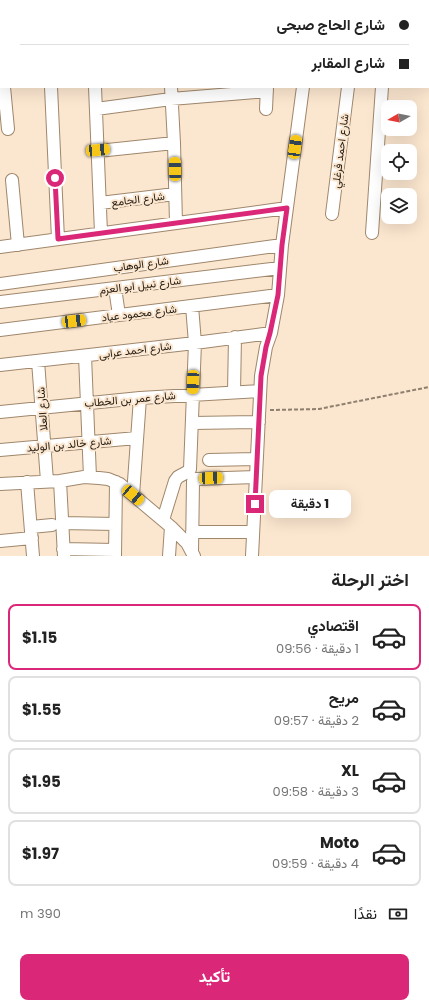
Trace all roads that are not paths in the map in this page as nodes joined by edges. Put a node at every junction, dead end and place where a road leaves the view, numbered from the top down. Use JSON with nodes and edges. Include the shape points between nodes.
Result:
{"nodes":[{"id":1,"x":4,"y":88,"type":"edge"},
{"id":2,"x":51,"y":88,"type":"edge"},
{"id":3,"x":95,"y":88,"type":"edge"},
{"id":4,"x":171,"y":88,"type":"edge"},
{"id":5,"x":303,"y":88,"type":"edge"},
{"id":6,"x":348,"y":88,"type":"edge"},
{"id":7,"x":382,"y":88,"type":"edge"},
{"id":8,"x":267,"y":89,"type":"edge"},
{"id":9,"x":235,"y":90,"type":"edge"},
{"id":10,"x":191,"y":92,"type":"edge"},
{"id":11,"x":171,"y":99,"type":"junction"},
{"id":12,"x":96,"y":109,"type":"junction"},
{"id":13,"x":266,"y":109,"type":"dead end"},
{"id":14,"x":8,"y":129,"type":"dead end"},
{"id":15,"x":174,"y":143,"type":"junction"},
{"id":16,"x":98,"y":150,"type":"junction"},
{"id":17,"x":12,"y":180,"type":"dead end"},
{"id":18,"x":175,"y":194,"type":"junction"},
{"id":19,"x":100,"y":203,"type":"junction"},
{"id":20,"x":287,"y":208,"type":"junction"},
{"id":21,"x":332,"y":214,"type":"dead end"},
{"id":22,"x":176,"y":223,"type":"junction"},
{"id":23,"x":372,"y":233,"type":"dead end"},
{"id":24,"x":101,"y":234,"type":"junction"},
{"id":25,"x":58,"y":239,"type":"junction"},
{"id":26,"x":18,"y":245,"type":"junction"},
{"id":27,"x":282,"y":245,"type":"junction"},
{"id":28,"x":0,"y":248,"type":"edge"},
{"id":29,"x":280,"y":268,"type":"junction"},
{"id":30,"x":0,"y":284,"type":"edge"},
{"id":31,"x":115,"y":288,"type":"junction"},
{"id":32,"x":278,"y":295,"type":"junction"},
{"id":33,"x":0,"y":302,"type":"edge"},
{"id":34,"x":192,"y":306,"type":"junction"},
{"id":35,"x":119,"y":315,"type":"junction"},
{"id":36,"x":0,"y":330,"type":"edge"},
{"id":37,"x":270,"y":333,"type":"junction"},
{"id":38,"x":235,"y":337,"type":"junction"},
{"id":39,"x":195,"y":343,"type":"junction"},
{"id":40,"x":85,"y":356,"type":"junction"},
{"id":41,"x":38,"y":361,"type":"junction"},
{"id":42,"x":0,"y":366,"type":"edge"},
{"id":43,"x":260,"y":391,"type":"junction"},
{"id":44,"x":234,"y":392,"type":"junction"},
{"id":45,"x":193,"y":394,"type":"junction"},
{"id":46,"x":140,"y":398,"type":"junction"},
{"id":47,"x":87,"y":403,"type":"junction"},
{"id":48,"x":42,"y":408,"type":"junction"},
{"id":49,"x":0,"y":412,"type":"edge"},
{"id":50,"x":259,"y":416,"type":"junction"},
{"id":51,"x":192,"y":424,"type":"junction"},
{"id":52,"x":137,"y":438,"type":"junction"},
{"id":53,"x":89,"y":442,"type":"junction"},
{"id":54,"x":44,"y":446,"type":"junction"},
{"id":55,"x":0,"y":450,"type":"edge"},
{"id":56,"x":257,"y":459,"type":"junction"},
{"id":57,"x":209,"y":460,"type":"dead end"},
{"id":58,"x":90,"y":477,"type":"junction"},
{"id":59,"x":256,"y":477,"type":"junction"},
{"id":60,"x":47,"y":481,"type":"junction"},
{"id":61,"x":60,"y":481,"type":"junction"},
{"id":62,"x":27,"y":482,"type":"junction"},
{"id":63,"x":116,"y":482,"type":"junction"},
{"id":64,"x":0,"y":484,"type":"edge"},
{"id":65,"x":133,"y":495,"type":"junction"},
{"id":66,"x":167,"y":523,"type":"junction"},
{"id":67,"x":57,"y":524,"type":"junction"},
{"id":68,"x":115,"y":524,"type":"junction"},
{"id":69,"x":31,"y":532,"type":"junction"},
{"id":70,"x":192,"y":532,"type":"junction"},
{"id":71,"x":253,"y":532,"type":"junction"},
{"id":72,"x":0,"y":541,"type":"edge"},
{"id":73,"x":64,"y":553,"type":"edge"},
{"id":74,"x":115,"y":553,"type":"edge"},
{"id":75,"x":193,"y":554,"type":"edge"},
{"id":76,"x":33,"y":556,"type":"edge"},
{"id":77,"x":169,"y":556,"type":"edge"},
{"id":78,"x":252,"y":556,"type":"edge"}],
"edges":[{"from":1,"to":14,"type":"street"},
{"from":2,"to":25,"type":"street"},
{"from":3,"to":12,"type":"street"},
{"from":4,"to":11,"type":"street"},
{"from":5,"to":20,"type":"street"},
{"from":6,"to":21,"type":"street","name":"شارع احمد فرغلي"},
{"from":7,"to":23,"type":"street"},
{"from":8,"to":9,"type":"street"},
{"from":8,"to":13,"type":"street"},
{"from":9,"to":10,"type":"street"},
{"from":10,"to":11,"type":"street"},
{"from":11,"to":12,"type":"street"},
{"from":11,"to":15,"type":"street"},
{"from":12,"to":16,"type":"street"},
{"from":15,"to":16,"type":"street"},
{"from":15,"to":18,"type":"street"},
{"from":16,"to":19,"type":"street"},
{"from":17,"to":26,"type":"street"},
{"from":18,"to":19,"type":"street","name":"شارع الجامع"},
{"from":18,"to":22,"type":"street"},
{"from":19,"to":24,"type":"street"},
{"from":20,"to":22,"type":"street"},
{"from":20,"to":27,"type":"street"},
{"from":22,"to":24,"type":"street"},
{"from":24,"to":25,"type":"street"},
{"from":25,"to":26,"type":"street"},
{"from":26,"to":28,"type":"street"},
{"from":27,"to":29,"type":"street"},
{"from":27,"to":30,"type":"street","name":"شارع الوهاب"},
{"from":29,"to":31,"type":"street","name":"شارع نبيل ابو العزم"},
{"from":29,"to":32,"type":"street"},
{"from":31,"to":33,"type":"street","name":"شارع نبيل ابو العزم"},
{"from":31,"to":35,"type":"street"},
{"from":32,"to":34,"type":"street","name":"شارع محمود عياد"},
{"from":32,"to":37,"type":"street"},
{"from":34,"to":35,"type":"street","name":"شارع محمود عياد"},
{"from":34,"to":39,"type":"street"},
{"from":35,"to":36,"type":"street","name":"شارع محمود عياد"},
{"from":37,"to":38,"type":"street","name":"شارع احمد عرابى"},
{"from":37,"to":43,"type":"street"},
{"from":38,"to":39,"type":"street","name":"شارع احمد عرابى"},
{"from":38,"to":44,"type":"street"},
{"from":39,"to":40,"type":"street","name":"شارع احمد عرابى"},
{"from":39,"to":45,"type":"street"},
{"from":40,"to":41,"type":"street","name":"شارع احمد عرابى"},
{"from":40,"to":47,"type":"street"},
{"from":41,"to":42,"type":"street","name":"شارع احمد عرابى"},
{"from":41,"to":48,"type":"street","name":"شارع العلا"},
{"from":43,"to":44,"type":"street","name":"شارع عمر بن الخطاب"},
{"from":43,"to":50,"type":"street"},
{"from":44,"to":45,"type":"street","name":"شارع عمر بن الخطاب"},
{"from":45,"to":46,"type":"street","name":"شارع عمر بن الخطاب"},
{"from":45,"to":51,"type":"street"},
{"from":46,"to":47,"type":"street","name":"شارع عمر بن الخطاب"},
{"from":46,"to":52,"type":"street"},
{"from":47,"to":48,"type":"street","name":"شارع عمر بن الخطاب"},
{"from":47,"to":53,"type":"street"},
{"from":48,"to":49,"type":"street","name":"شارع عمر بن الخطاب"},
{"from":48,"to":54,"type":"street","name":"شارع العلا"},
{"from":50,"to":51,"type":"street"},
{"from":50,"to":56,"type":"street"},
{"from":51,"to":66,"type":"street","via":[[189,471],[175,481]]},
{"from":52,"to":53,"type":"street","name":"شارع خالد بن الوليد"},
{"from":52,"to":65,"type":"street"},
{"from":53,"to":54,"type":"street","name":"شارع خالد بن الوليد"},
{"from":53,"to":58,"type":"street"},
{"from":54,"to":55,"type":"street","name":"شارع خالد بن الوليد"},
{"from":54,"to":60,"type":"street","name":"شارع العلا"},
{"from":56,"to":57,"type":"street"},
{"from":56,"to":59,"type":"street"},
{"from":58,"to":61,"type":"street"},
{"from":58,"to":63,"type":"street"},
{"from":59,"to":70,"type":"street","via":[[194,480]]},
{"from":59,"to":71,"type":"street"},
{"from":60,"to":61,"type":"street"},
{"from":60,"to":62,"type":"street"},
{"from":61,"to":67,"type":"street"},
{"from":62,"to":64,"type":"street"},
{"from":62,"to":69,"type":"street"},
{"from":63,"to":65,"type":"street"},
{"from":63,"to":68,"type":"street"},
{"from":65,"to":66,"type":"street"},
{"from":66,"to":75,"type":"street"},
{"from":66,"to":77,"type":"street"},
{"from":67,"to":68,"type":"street"},
{"from":67,"to":69,"type":"street"},
{"from":67,"to":73,"type":"street"},
{"from":68,"to":74,"type":"street"},
{"from":69,"to":72,"type":"street"},
{"from":69,"to":76,"type":"street"},
{"from":70,"to":71,"type":"street"},
{"from":70,"to":75,"type":"street"},
{"from":71,"to":78,"type":"street"},
{"from":73,"to":74,"type":"street"}]}
